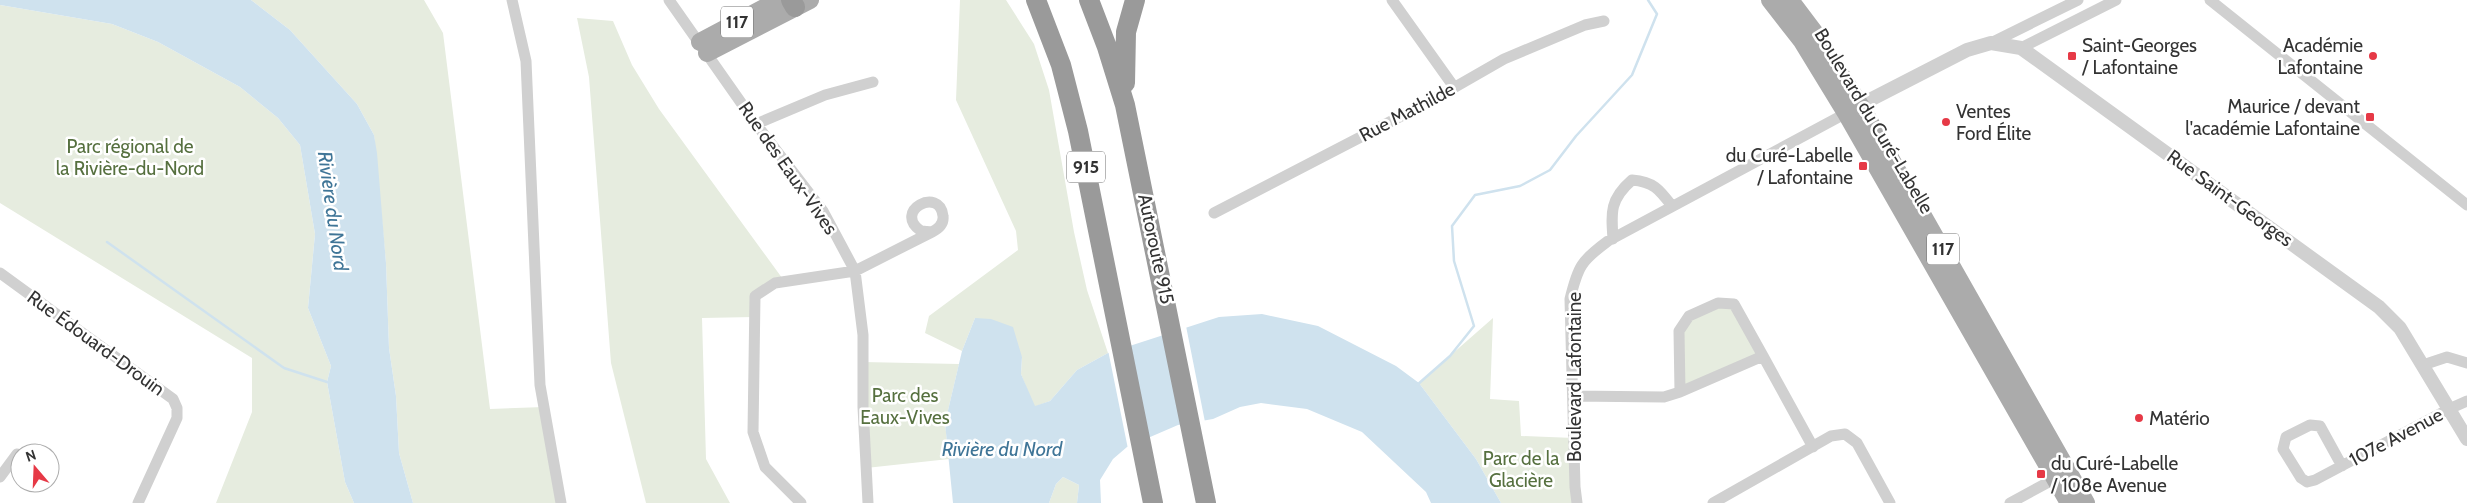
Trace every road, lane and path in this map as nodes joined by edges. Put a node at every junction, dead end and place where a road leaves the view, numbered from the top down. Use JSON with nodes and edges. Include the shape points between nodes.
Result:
{"nodes":[{"id":1,"x":512,"y":0,"type":"edge"},
{"id":2,"x":669,"y":0,"type":"edge"},
{"id":3,"x":1036,"y":0,"type":"edge"},
{"id":4,"x":1089,"y":0,"type":"edge"},
{"id":5,"x":1135,"y":0,"type":"edge"},
{"id":6,"x":1392,"y":0,"type":"edge"},
{"id":7,"x":1770,"y":0,"type":"edge"},
{"id":8,"x":1790,"y":0,"type":"edge"},
{"id":9,"x":2078,"y":0,"type":"edge"},
{"id":10,"x":2116,"y":0,"type":"edge"},
{"id":11,"x":2210,"y":0,"type":"edge"},
{"id":12,"x":786,"y":3,"type":"edge"},
{"id":13,"x":1604,"y":21,"type":"dead end"},
{"id":14,"x":1991,"y":43,"type":"junction"},
{"id":15,"x":704,"y":48,"type":"junction"},
{"id":16,"x":2021,"y":48,"type":"junction"},
{"id":17,"x":873,"y":82,"type":"dead end"},
{"id":18,"x":1454,"y":87,"type":"junction"},
{"id":19,"x":1125,"y":105,"type":"junction"},
{"id":20,"x":1853,"y":109,"type":"junction"},
{"id":21,"x":756,"y":124,"type":"junction"},
{"id":22,"x":2467,"y":205,"type":"edge"},
{"id":23,"x":1672,"y":206,"type":"junction"},
{"id":24,"x":1214,"y":213,"type":"dead end"},
{"id":25,"x":932,"y":232,"type":"dead end"},
{"id":26,"x":1613,"y":238,"type":"junction"},
{"id":27,"x":855,"y":271,"type":"junction"},
{"id":28,"x":0,"y":272,"type":"edge"},
{"id":29,"x":1763,"y":356,"type":"junction"},
{"id":30,"x":2467,"y":363,"type":"edge"},
{"id":31,"x":2423,"y":365,"type":"junction"},
{"id":32,"x":1680,"y":392,"type":"junction"},
{"id":33,"x":1573,"y":396,"type":"junction"},
{"id":34,"x":2467,"y":401,"type":"edge"},
{"id":35,"x":2449,"y":408,"type":"junction"},
{"id":36,"x":2467,"y":439,"type":"edge"},
{"id":37,"x":1812,"y":447,"type":"junction"},
{"id":38,"x":10,"y":463,"type":"edge"},
{"id":39,"x":2342,"y":466,"type":"junction"},
{"id":40,"x":2062,"y":475,"type":"junction"},
{"id":41,"x":0,"y":477,"type":"edge"},
{"id":42,"x":138,"y":503,"type":"edge"},
{"id":43,"x":561,"y":503,"type":"edge"},
{"id":44,"x":801,"y":503,"type":"edge"},
{"id":45,"x":868,"y":503,"type":"edge"},
{"id":46,"x":1153,"y":503,"type":"edge"},
{"id":47,"x":1206,"y":503,"type":"edge"},
{"id":48,"x":1578,"y":503,"type":"edge"},
{"id":49,"x":1713,"y":503,"type":"edge"},
{"id":50,"x":1890,"y":503,"type":"edge"},
{"id":51,"x":2010,"y":503,"type":"edge"},
{"id":52,"x":2069,"y":503,"type":"edge"},
{"id":53,"x":2086,"y":503,"type":"edge"}],
"edges":[{"from":1,"to":43,"type":"street","via":[[526,61],[540,384]]},
{"from":2,"to":15,"type":"street","name":"Rue des Eaux-Vives"},
{"from":3,"to":46,"type":"highway","number":"915","via":[[1057,52],[1072,103]]},
{"from":4,"to":19,"type":"highway","name":"Autoroute 915"},
{"from":5,"to":19,"type":"highway","via":[[1126,32]]},
{"from":6,"to":18,"type":"street"},
{"from":7,"to":20,"type":"main road","name":"Boulevard du Curé-Labelle","number":"117"},
{"from":8,"to":20,"type":"main road","name":"Boulevard du Curé-Labelle","number":"117","via":[[1814,32]]},
{"from":9,"to":14,"type":"street","name":"Boulevard Lafontaine"},
{"from":10,"to":16,"type":"street"},
{"from":11,"to":22,"type":"street"},
{"from":12,"to":15,"type":"main road","number":"117"},
{"from":13,"to":18,"type":"street","name":"Rue Mathilde","via":[[1585,25],[1513,56]]},
{"from":14,"to":16,"type":"street","name":"Boulevard Lafontaine"},
{"from":14,"to":20,"type":"street","name":"Boulevard Lafontaine","via":[[1937,64]]},
{"from":15,"to":21,"type":"street","name":"Rue des Eaux-Vives"},
{"from":16,"to":31,"type":"street","name":"Rue Saint-Georges","via":[[2380,307],[2400,328]]},
{"from":17,"to":21,"type":"street","via":[[825,95]]},
{"from":18,"to":24,"type":"street","name":"Rue Mathilde"},
{"from":19,"to":47,"type":"highway","name":"Autoroute 915"},
{"from":20,"to":23,"type":"street","name":"Boulevard Lafontaine"},
{"from":20,"to":40,"type":"main road","name":"Boulevard du Curé-Labelle","number":"117"},
{"from":21,"to":27,"type":"street","name":"Rue des Eaux-Vives","via":[[823,211]]},
{"from":23,"to":26,"type":"street","name":"Boulevard Lafontaine"},
{"from":23,"to":26,"type":"street","via":[[1648,181],[1632,180],[1618,192],[1611,212]]},
{"from":25,"to":27,"type":"street"},
{"from":26,"to":33,"type":"street","name":"Boulevard Lafontaine","via":[[1586,258],[1575,278],[1570,299]]},
{"from":27,"to":44,"type":"street","via":[[775,283],[755,296],[753,432],[765,467]]},
{"from":27,"to":45,"type":"street","name":"Rue des Eaux-Vives","via":[[863,335]]},
{"from":28,"to":42,"type":"street","name":"Rue Édouard-Drouin","via":[[173,399],[177,408],[176,418]]},
{"from":29,"to":32,"type":"street"},
{"from":29,"to":32,"type":"street","via":[[1734,304],[1718,303],[1688,316],[1679,331]]},
{"from":29,"to":37,"type":"street"},
{"from":30,"to":31,"type":"street","via":[[2448,357]]},
{"from":31,"to":35,"type":"street","name":"Rue Saint-Georges"},
{"from":32,"to":33,"type":"street","via":[[1664,396]]},
{"from":33,"to":48,"type":"street","name":"Boulevard Lafontaine"},
{"from":34,"to":35,"type":"street"},
{"from":35,"to":36,"type":"street","name":"Rue Saint-Georges"},
{"from":35,"to":39,"type":"street","name":"107e Avenue"},
{"from":37,"to":49,"type":"street"},
{"from":37,"to":50,"type":"street","via":[[1831,436],[1845,434],[1857,443]]},
{"from":38,"to":41,"type":"street"},
{"from":39,"to":39,"type":"street","name":"107e Avenue","via":[[2307,482],[2301,478],[2283,448],[2286,437],[2310,425],[2320,426]]},
{"from":40,"to":51,"type":"street"},
{"from":40,"to":52,"type":"main road","name":"Boulevard du Curé-Labelle","number":"117"},
{"from":40,"to":53,"type":"main road","name":"Boulevard du Curé-Labelle","number":"117"}]}
